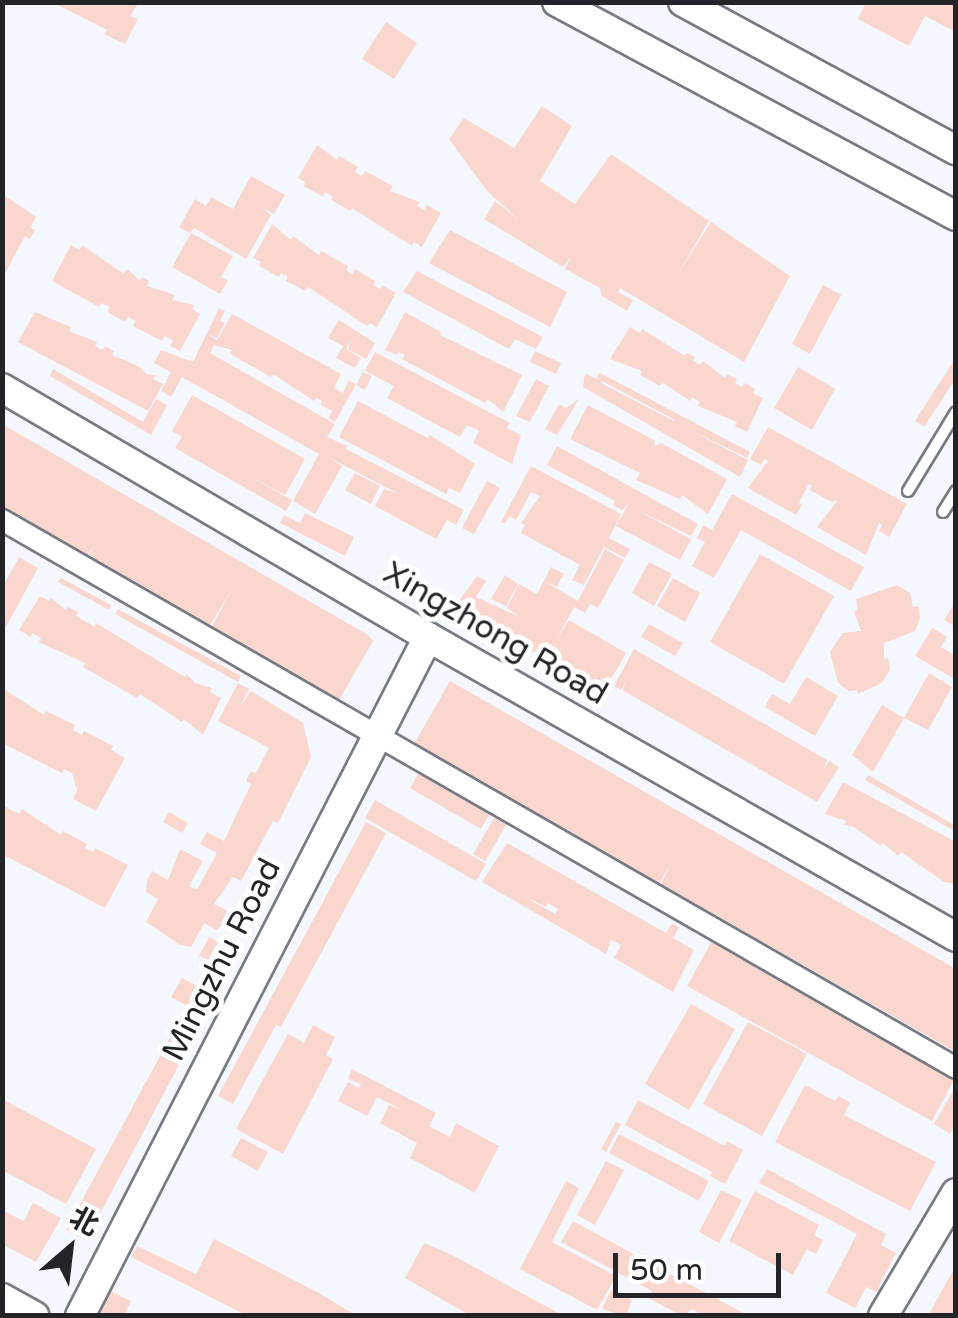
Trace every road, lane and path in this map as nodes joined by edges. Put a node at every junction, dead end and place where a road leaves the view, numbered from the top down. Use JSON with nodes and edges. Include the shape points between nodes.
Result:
{"nodes":[{"id":1,"x":557,"y":2,"type":"edge"},
{"id":2,"x":683,"y":2,"type":"edge"},
{"id":3,"x":956,"y":150,"type":"edge"},
{"id":4,"x":956,"y":216,"type":"edge"},
{"id":5,"x":2,"y":388,"type":"edge"},
{"id":6,"x":956,"y":412,"type":"edge"},
{"id":7,"x":908,"y":491,"type":"dead end"},
{"id":8,"x":956,"y":491,"type":"edge"},
{"id":9,"x":942,"y":512,"type":"dead end"},
{"id":10,"x":2,"y":520,"type":"edge"},
{"id":11,"x":428,"y":638,"type":"junction"},
{"id":12,"x":377,"y":732,"type":"junction"},
{"id":13,"x":956,"y":937,"type":"edge"},
{"id":14,"x":956,"y":1068,"type":"edge"},
{"id":15,"x":956,"y":1193,"type":"edge"},
{"id":16,"x":2,"y":1298,"type":"edge"},
{"id":17,"x":34,"y":1316,"type":"edge"},
{"id":18,"x":80,"y":1316,"type":"edge"},
{"id":19,"x":883,"y":1316,"type":"edge"}],
"edges":[{"from":1,"to":4,"type":"street"},
{"from":2,"to":3,"type":"street"},
{"from":5,"to":11,"type":"street","name":"Xingzhong Road"},
{"from":6,"to":7,"type":"lane"},
{"from":8,"to":9,"type":"lane"},
{"from":10,"to":12,"type":"street"},
{"from":11,"to":12,"type":"street","name":"Mingzhu Road"},
{"from":11,"to":13,"type":"street","name":"Xingzhong Road"},
{"from":12,"to":14,"type":"street"},
{"from":12,"to":18,"type":"street","name":"Mingzhu Road"},
{"from":15,"to":19,"type":"street"},
{"from":16,"to":17,"type":"street"}]}
